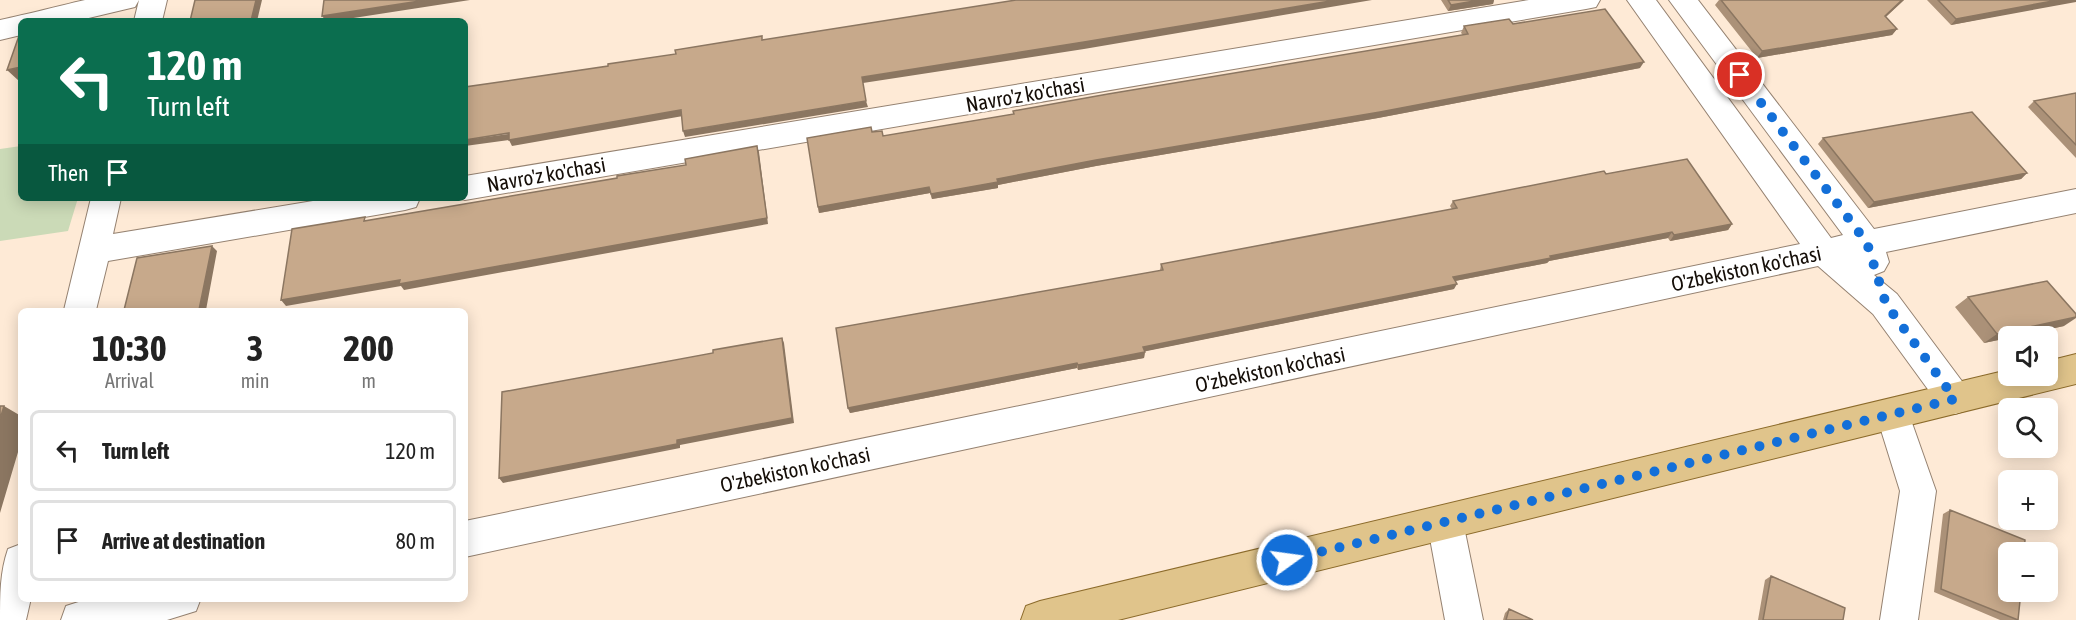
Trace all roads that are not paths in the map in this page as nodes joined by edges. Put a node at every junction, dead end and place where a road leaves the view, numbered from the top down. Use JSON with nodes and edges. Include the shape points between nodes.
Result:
{"nodes":[{"id":1,"x":125,"y":0,"type":"edge"},
{"id":2,"x":153,"y":0,"type":"edge"},
{"id":3,"x":1586,"y":0,"type":"edge"},
{"id":4,"x":1641,"y":0,"type":"edge"},
{"id":5,"x":1683,"y":0,"type":"edge"},
{"id":6,"x":49,"y":18,"type":"edge"},
{"id":7,"x":149,"y":18,"type":"edge"},
{"id":8,"x":18,"y":26,"type":"edge"},
{"id":9,"x":0,"y":30,"type":"edge"},
{"id":10,"x":468,"y":187,"type":"edge"},
{"id":11,"x":105,"y":201,"type":"edge"},
{"id":12,"x":387,"y":201,"type":"edge"},
{"id":13,"x":2076,"y":201,"type":"edge"},
{"id":14,"x":1867,"y":243,"type":"junction"},
{"id":15,"x":94,"y":250,"type":"junction"},
{"id":16,"x":1824,"y":252,"type":"junction"},
{"id":17,"x":1886,"y":304,"type":"junction"},
{"id":18,"x":80,"y":308,"type":"edge"},
{"id":19,"x":2076,"y":369,"type":"edge"},
{"id":20,"x":1955,"y":399,"type":"junction"},
{"id":21,"x":1893,"y":414,"type":"junction"},
{"id":22,"x":1445,"y":522,"type":"junction"},
{"id":23,"x":468,"y":538,"type":"edge"},
{"id":24,"x":18,"y":575,"type":"edge"},
{"id":25,"x":164,"y":602,"type":"edge"},
{"id":26,"x":8,"y":620,"type":"edge"},
{"id":27,"x":82,"y":620,"type":"edge"},
{"id":28,"x":1040,"y":620,"type":"edge"},
{"id":29,"x":1464,"y":620,"type":"edge"},
{"id":30,"x":1899,"y":620,"type":"edge"}],
"edges":[{"from":1,"to":6,"type":"street"},
{"from":2,"to":7,"type":"street"},
{"from":3,"to":10,"type":"street","name":"Navro'z ko'chasi"},
{"from":4,"to":16,"type":"street"},
{"from":5,"to":14,"type":"street"},
{"from":8,"to":9,"type":"street"},
{"from":11,"to":15,"type":"street"},
{"from":12,"to":15,"type":"street"},
{"from":13,"to":14,"type":"street","name":"O'zbekiston ko'chasi"},
{"from":14,"to":16,"type":"street","name":"O'zbekiston ko'chasi"},
{"from":14,"to":17,"type":"street"},
{"from":15,"to":18,"type":"street"},
{"from":16,"to":17,"type":"street"},
{"from":16,"to":23,"type":"street","name":"O'zbekiston ko'chasi"},
{"from":17,"to":20,"type":"street"},
{"from":19,"to":20,"type":"main road"},
{"from":20,"to":21,"type":"main road"},
{"from":21,"to":22,"type":"main road"},
{"from":21,"to":30,"type":"street","via":[[1918,491]]},
{"from":22,"to":28,"type":"main road"},
{"from":22,"to":29,"type":"street"},
{"from":24,"to":26,"type":"street"},
{"from":25,"to":27,"type":"street"}]}
